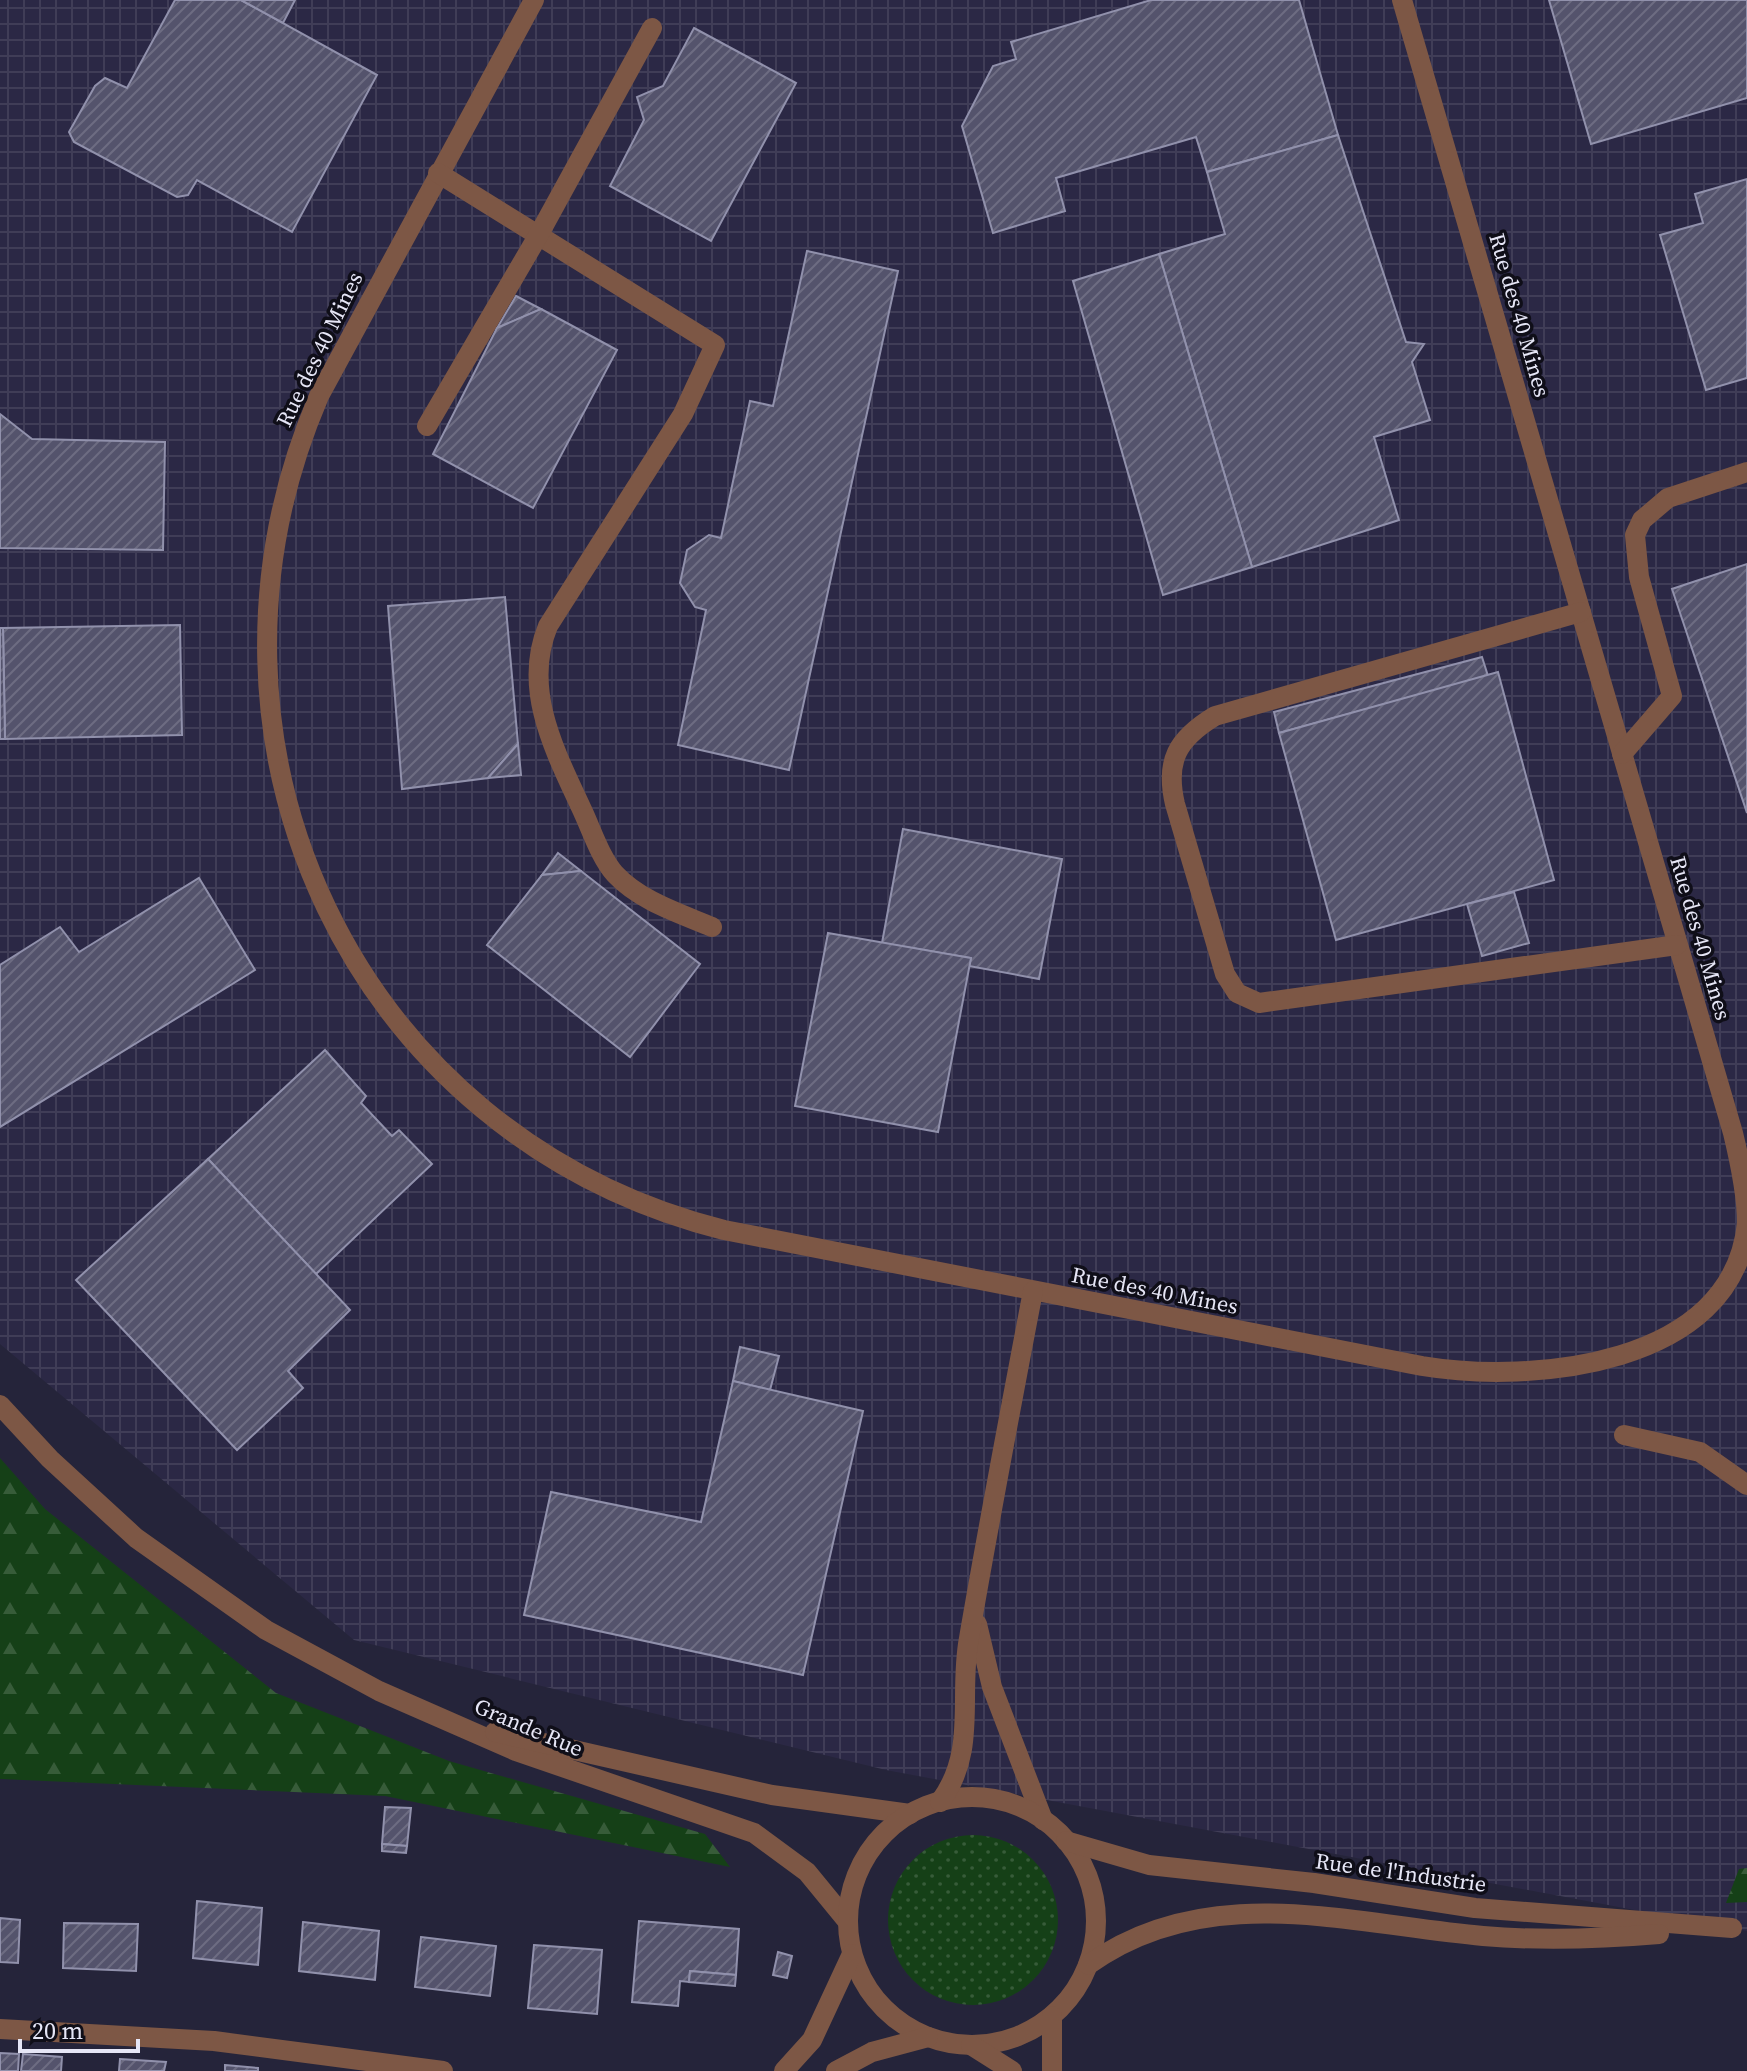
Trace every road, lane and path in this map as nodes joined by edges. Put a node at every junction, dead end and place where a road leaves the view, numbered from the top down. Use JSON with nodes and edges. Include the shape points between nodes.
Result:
{"nodes":[{"id":1,"x":534,"y":0,"type":"edge"},
{"id":2,"x":1402,"y":0,"type":"edge"},
{"id":3,"x":652,"y":28,"type":"dead end"},
{"id":4,"x":438,"y":173,"type":"junction"},
{"id":5,"x":538,"y":236,"type":"junction"},
{"id":6,"x":427,"y":426,"type":"dead end"},
{"id":7,"x":1747,"y":472,"type":"edge"},
{"id":8,"x":1581,"y":612,"type":"junction"},
{"id":9,"x":1622,"y":754,"type":"junction"},
{"id":10,"x":712,"y":927,"type":"dead end"},
{"id":11,"x":1677,"y":945,"type":"junction"},
{"id":12,"x":1033,"y":1291,"type":"junction"},
{"id":13,"x":0,"y":1405,"type":"edge"},
{"id":14,"x":1624,"y":1435,"type":"dead end"},
{"id":15,"x":1747,"y":1485,"type":"edge"},
{"id":16,"x":974,"y":1608,"type":"junction"},
{"id":17,"x":457,"y":1723,"type":"junction"},
{"id":18,"x":940,"y":1802,"type":"junction"},
{"id":19,"x":910,"y":1814,"type":"junction"},
{"id":20,"x":1043,"y":1820,"type":"junction"},
{"id":21,"x":1066,"y":1841,"type":"junction"},
{"id":22,"x":848,"y":1922,"type":"junction"},
{"id":23,"x":1740,"y":1928,"type":"edge"},
{"id":24,"x":852,"y":1954,"type":"junction"},
{"id":25,"x":1088,"y":1965,"type":"junction"},
{"id":26,"x":1052,"y":2016,"type":"junction"},
{"id":27,"x":0,"y":2029,"type":"edge"},
{"id":28,"x":928,"y":2037,"type":"junction"},
{"id":29,"x":971,"y":2045,"type":"junction"},
{"id":30,"x":443,"y":2071,"type":"edge"},
{"id":31,"x":784,"y":2071,"type":"edge"},
{"id":32,"x":836,"y":2071,"type":"edge"},
{"id":33,"x":1012,"y":2071,"type":"edge"},
{"id":34,"x":1052,"y":2071,"type":"edge"}],
"edges":[{"from":1,"to":4,"type":"street","name":"Rue des 40 Mines"},
{"from":2,"to":8,"type":"street","name":"Rue des 40 Mines"},
{"from":3,"to":5,"type":"street"},
{"from":4,"to":5,"type":"street"},
{"from":4,"to":12,"type":"street","name":"Rue des 40 Mines","via":[[319,396],[292,463],[273,545],[266,629],[275,749],[301,845],[336,931],[377,996],[429,1059],[511,1130],[591,1181],[703,1224]]},
{"from":5,"to":6,"type":"street"},
{"from":5,"to":10,"type":"street","via":[[715,345],[683,414],[548,626],[537,673],[539,698],[557,753],[614,873],[650,900]]},
{"from":7,"to":9,"type":"street","via":[[1668,498],[1642,520],[1635,535],[1639,577],[1672,696]]},
{"from":8,"to":9,"type":"street","name":"Rue des 40 Mines"},
{"from":8,"to":11,"type":"street","via":[[1215,716],[1196,727],[1171,763],[1179,818],[1225,974],[1237,993],[1259,1003]]},
{"from":9,"to":11,"type":"street","name":"Rue des 40 Mines"},
{"from":11,"to":12,"type":"street","name":"Rue des 40 Mines","via":[[1736,1146],[1747,1222],[1731,1275],[1696,1318],[1671,1334],[1641,1348],[1563,1368],[1494,1374],[1422,1366]]},
{"from":12,"to":16,"type":"street"},
{"from":13,"to":17,"type":"street","via":[[111,1516],[200,1586],[340,1672]]},
{"from":14,"to":15,"type":"street","via":[[1700,1452]]},
{"from":16,"to":18,"type":"street","via":[[966,1664],[965,1743],[957,1773]]},
{"from":16,"to":20,"type":"street","via":[[992,1687]]},
{"from":17,"to":19,"type":"street","name":"Grande Rue","via":[[772,1795]]},
{"from":17,"to":22,"type":"street","name":"Grande Rue","via":[[538,1760],[754,1833],[807,1872]]},
{"from":18,"to":19,"type":"street","name":"Grande Rue"},
{"from":18,"to":20,"type":"street","name":"Grande Rue","via":[[993,1800]]},
{"from":19,"to":22,"type":"street","name":"Grande Rue","via":[[865,1860],[854,1883]]},
{"from":20,"to":21,"type":"street","name":"Grande Rue"},
{"from":21,"to":23,"type":"street","name":"Rue de l'Industrie","via":[[1149,1865],[1475,1908]]},
{"from":21,"to":25,"type":"street","name":"Grande Rue","via":[[1093,1894],[1095,1930]]},
{"from":22,"to":24,"type":"street","name":"Grande Rue"},
{"from":23,"to":25,"type":"street","name":"Rue de l'Industrie","via":[[1566,1940],[1482,1936],[1328,1917],[1222,1915],[1148,1930]]},
{"from":24,"to":28,"type":"street","name":"Grande Rue","via":[[880,2005]]},
{"from":24,"to":31,"type":"street","via":[[812,2040]]},
{"from":25,"to":26,"type":"street","name":"Grande Rue"},
{"from":26,"to":29,"type":"street","name":"Grande Rue","via":[[1014,2037]]},
{"from":26,"to":34,"type":"street"},
{"from":27,"to":30,"type":"street","via":[[214,2041]]},
{"from":28,"to":29,"type":"street","name":"Grande Rue"},
{"from":28,"to":32,"type":"street","name":"Grande Rue","via":[[872,2052]]},
{"from":29,"to":33,"type":"street","name":"Grande Rue"}]}
